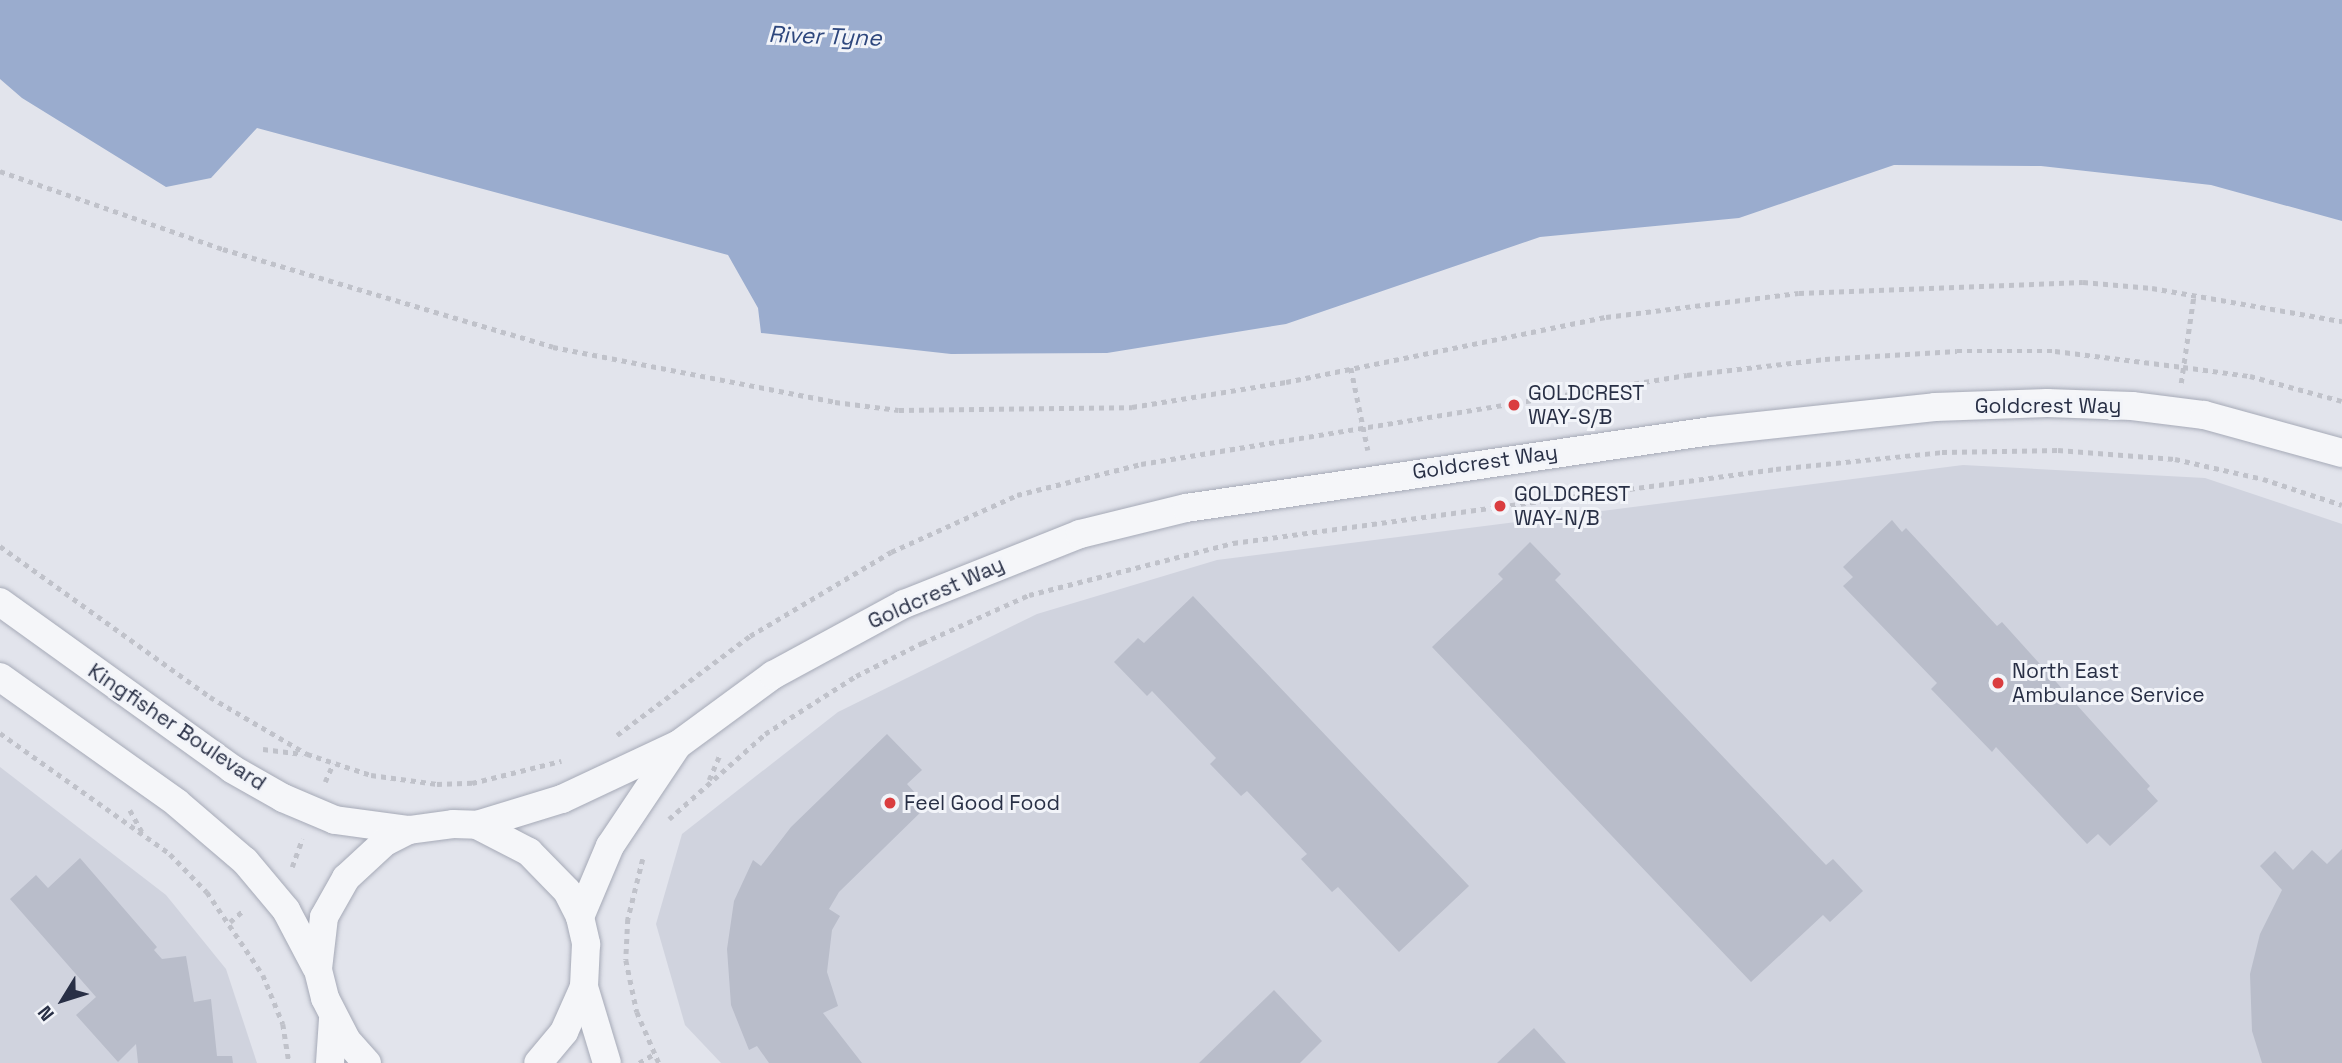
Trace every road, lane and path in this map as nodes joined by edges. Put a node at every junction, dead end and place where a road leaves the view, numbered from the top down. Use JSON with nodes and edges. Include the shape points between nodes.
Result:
{"nodes":[{"id":1,"x":0,"y":171,"type":"edge"},
{"id":2,"x":2194,"y":294,"type":"junction"},
{"id":3,"x":2342,"y":321,"type":"edge"},
{"id":4,"x":1351,"y":368,"type":"junction"},
{"id":5,"x":2177,"y":412,"type":"junction"},
{"id":6,"x":2342,"y":453,"type":"edge"},
{"id":7,"x":1374,"y":477,"type":"junction"},
{"id":8,"x":2342,"y":505,"type":"edge"},
{"id":9,"x":0,"y":546,"type":"edge"},
{"id":10,"x":0,"y":602,"type":"edge"},
{"id":11,"x":0,"y":677,"type":"edge"},
{"id":12,"x":640,"y":720,"type":"dead end"},
{"id":13,"x":0,"y":733,"type":"edge"},
{"id":14,"x":606,"y":742,"type":"dead end"},
{"id":15,"x":679,"y":744,"type":"junction"},
{"id":16,"x":569,"y":759,"type":"dead end"},
{"id":17,"x":333,"y":764,"type":"junction"},
{"id":18,"x":312,"y":812,"type":"junction"},
{"id":19,"x":477,"y":825,"type":"junction"},
{"id":20,"x":665,"y":825,"type":"dead end"},
{"id":21,"x":410,"y":830,"type":"junction"},
{"id":22,"x":648,"y":850,"type":"dead end"},
{"id":23,"x":270,"y":888,"type":"junction"},
{"id":24,"x":580,"y":917,"type":"junction"},
{"id":25,"x":230,"y":922,"type":"junction"},
{"id":26,"x":318,"y":970,"type":"junction"},
{"id":27,"x":584,"y":987,"type":"junction"},
{"id":28,"x":333,"y":1018,"type":"junction"},
{"id":29,"x":654,"y":1054,"type":"junction"},
{"id":30,"x":289,"y":1063,"type":"edge"},
{"id":31,"x":330,"y":1063,"type":"edge"},
{"id":32,"x":367,"y":1063,"type":"edge"},
{"id":33,"x":538,"y":1063,"type":"edge"},
{"id":34,"x":607,"y":1063,"type":"edge"},
{"id":35,"x":639,"y":1063,"type":"edge"},
{"id":36,"x":659,"y":1063,"type":"edge"}],
"edges":[{"from":1,"to":4,"type":"path","via":[[223,249],[554,347],[835,402],[899,410],[1132,407]]},
{"from":2,"to":3,"type":"path"},
{"from":2,"to":4,"type":"path","via":[[2082,282],[1799,293],[1606,317]]},
{"from":2,"to":5,"type":"path"},
{"from":4,"to":7,"type":"path"},
{"from":5,"to":6,"type":"street","name":"Goldcrest Way","via":[[2287,435]]},
{"from":5,"to":7,"type":"street","name":"Goldcrest Way","via":[[2047,402],[1935,407],[1753,426]]},
{"from":7,"to":15,"type":"street","name":"Goldcrest Way","via":[[1186,508],[1080,534],[994,565],[904,604],[810,654]]},
{"from":8,"to":20,"type":"path","via":[[2263,479],[2175,459],[2058,450],[1955,451],[1803,466],[1233,543],[1029,596],[856,676],[798,711],[707,783]]},
{"from":9,"to":17,"type":"path","via":[[210,697],[307,754]]},
{"from":10,"to":18,"type":"street","name":"Kingfisher Boulevard","via":[[232,769]]},
{"from":11,"to":23,"type":"street","via":[[177,803]]},
{"from":12,"to":14,"type":"path"},
{"from":13,"to":25,"type":"path","via":[[187,869]]},
{"from":15,"to":19,"type":"street","via":[[562,799]]},
{"from":15,"to":24,"type":"street","via":[[610,845]]},
{"from":16,"to":17,"type":"path","via":[[508,776],[438,784],[404,782]]},
{"from":17,"to":18,"type":"path"},
{"from":18,"to":21,"type":"street","name":"Kingfisher Boulevard","via":[[365,827]]},
{"from":18,"to":23,"type":"path","via":[[291,869]]},
{"from":19,"to":21,"type":"street","name":"Kingfisher Boulevard"},
{"from":19,"to":24,"type":"street","via":[[510,839],[551,871]]},
{"from":21,"to":26,"type":"street","via":[[366,857],[333,898],[318,941]]},
{"from":22,"to":29,"type":"path","via":[[633,888],[626,960],[637,1012]]},
{"from":23,"to":25,"type":"path"},
{"from":23,"to":26,"type":"street"},
{"from":24,"to":27,"type":"street","via":[[586,944]]},
{"from":25,"to":30,"type":"path","via":[[275,1001]]},
{"from":26,"to":28,"type":"street"},
{"from":27,"to":33,"type":"street","via":[[564,1032]]},
{"from":27,"to":34,"type":"street"},
{"from":28,"to":31,"type":"street"},
{"from":28,"to":32,"type":"street"},
{"from":29,"to":35,"type":"path"},
{"from":29,"to":36,"type":"path"}]}
